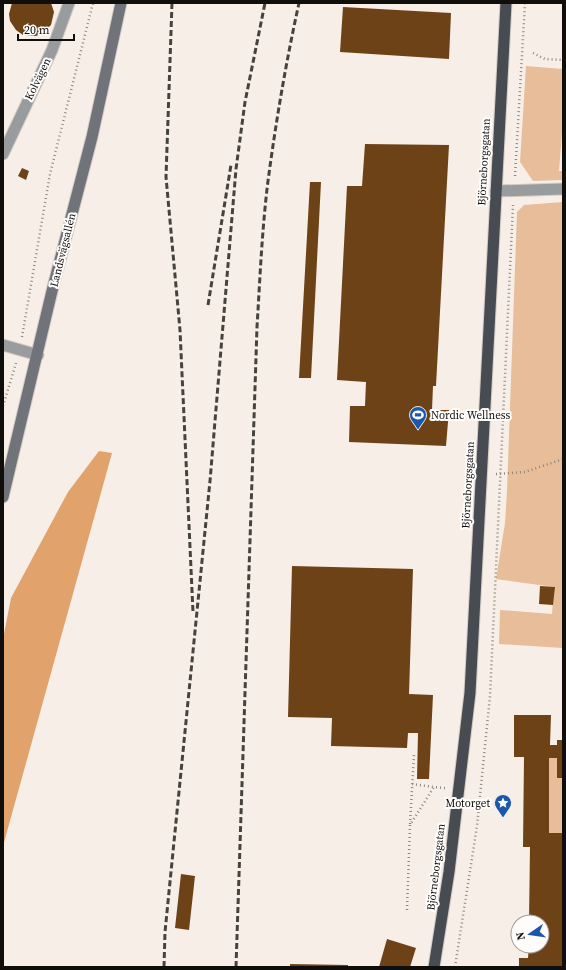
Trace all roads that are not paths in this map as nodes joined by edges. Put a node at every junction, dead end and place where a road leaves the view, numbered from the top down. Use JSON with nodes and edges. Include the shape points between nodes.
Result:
{"nodes":[{"id":1,"x":69,"y":3,"type":"edge"},
{"id":2,"x":121,"y":3,"type":"edge"},
{"id":3,"x":506,"y":3,"type":"edge"},
{"id":4,"x":3,"y":154,"type":"edge"},
{"id":5,"x":563,"y":189,"type":"edge"},
{"id":6,"x":496,"y":191,"type":"junction"},
{"id":7,"x":3,"y":345,"type":"edge"},
{"id":8,"x":38,"y":355,"type":"junction"},
{"id":9,"x":3,"y":496,"type":"edge"},
{"id":10,"x":434,"y":967,"type":"edge"}],
"edges":[{"from":1,"to":4,"type":"street","name":"Kolvägen","via":[[52,50]]},
{"from":2,"to":8,"type":"main road","name":"Landsvägsallén","via":[[92,137]]},
{"from":3,"to":6,"type":"highway","name":"Björneborgsgatan"},
{"from":5,"to":6,"type":"street"},
{"from":6,"to":10,"type":"highway","name":"Björneborgsgatan","via":[[470,692],[449,872]]},
{"from":7,"to":8,"type":"street"},
{"from":8,"to":9,"type":"main road","name":"Landsvägsallén"}]}
